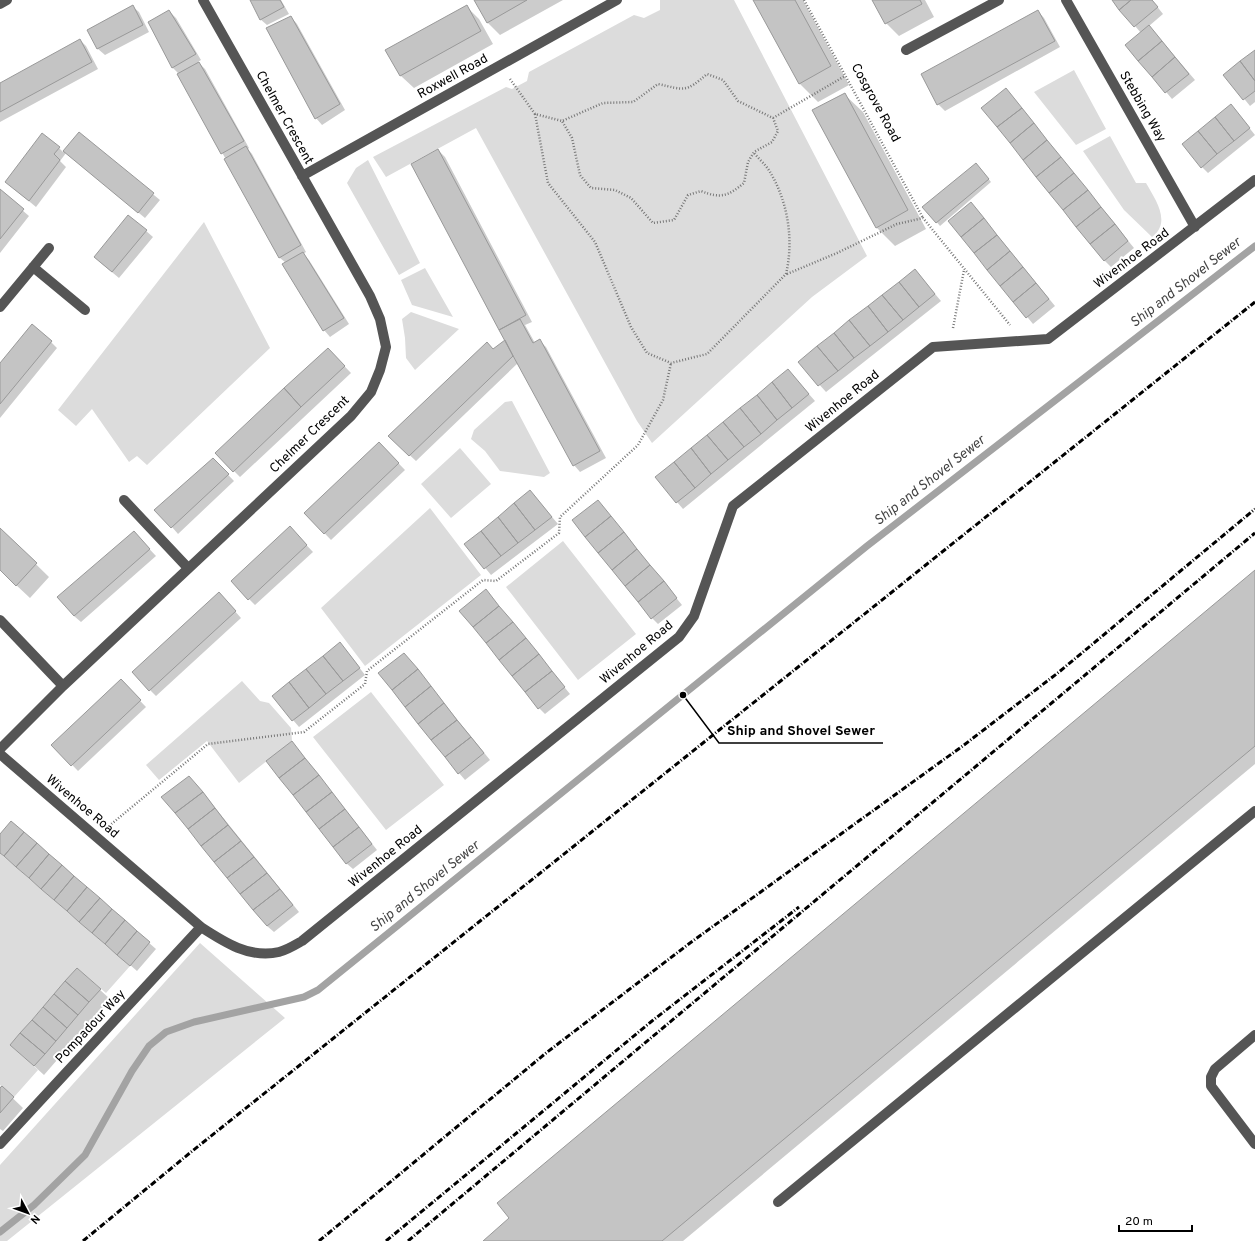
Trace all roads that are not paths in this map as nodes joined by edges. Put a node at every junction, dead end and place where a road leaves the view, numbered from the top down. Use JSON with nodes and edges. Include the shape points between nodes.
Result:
{"nodes":[{"id":1,"x":7,"y":0,"type":"edge"},
{"id":2,"x":203,"y":0,"type":"edge"},
{"id":3,"x":617,"y":0,"type":"edge"},
{"id":4,"x":999,"y":0,"type":"edge"},
{"id":5,"x":1066,"y":0,"type":"edge"},
{"id":6,"x":0,"y":4,"type":"edge"},
{"id":7,"x":906,"y":50,"type":"dead end"},
{"id":8,"x":302,"y":176,"type":"junction"},
{"id":9,"x":1255,"y":180,"type":"edge"},
{"id":10,"x":1195,"y":227,"type":"junction"},
{"id":11,"x":49,"y":248,"type":"dead end"},
{"id":12,"x":33,"y":267,"type":"junction"},
{"id":13,"x":0,"y":307,"type":"edge"},
{"id":14,"x":85,"y":310,"type":"dead end"},
{"id":15,"x":124,"y":500,"type":"dead end"},
{"id":16,"x":188,"y":568,"type":"junction"},
{"id":17,"x":0,"y":620,"type":"edge"},
{"id":18,"x":63,"y":686,"type":"junction"},
{"id":19,"x":0,"y":750,"type":"edge"},
{"id":20,"x":0,"y":754,"type":"edge"},
{"id":21,"x":1255,"y":811,"type":"edge"},
{"id":22,"x":201,"y":927,"type":"junction"},
{"id":23,"x":1255,"y":1034,"type":"edge"},
{"id":24,"x":0,"y":1144,"type":"edge"},
{"id":25,"x":1255,"y":1144,"type":"edge"},
{"id":26,"x":778,"y":1202,"type":"dead end"}],
"edges":[{"from":1,"to":6,"type":"street"},
{"from":2,"to":8,"type":"street","name":"Chelmer Crescent"},
{"from":3,"to":8,"type":"street","name":"Roxwell Road"},
{"from":4,"to":7,"type":"street"},
{"from":5,"to":10,"type":"street","name":"Stebbing Way"},
{"from":8,"to":16,"type":"street","name":"Chelmer Crescent","via":[[380,318],[386,347],[380,370],[371,392],[351,416]]},
{"from":9,"to":10,"type":"street","name":"Wivenhoe Road"},
{"from":10,"to":22,"type":"street","name":"Wivenhoe Road","via":[[1048,339],[933,347],[733,506],[694,616],[679,637],[302,941],[280,952],[256,953],[231,946]]},
{"from":11,"to":12,"type":"street"},
{"from":12,"to":13,"type":"street"},
{"from":12,"to":14,"type":"street"},
{"from":15,"to":16,"type":"street"},
{"from":16,"to":18,"type":"street","name":"Chelmer Crescent"},
{"from":17,"to":18,"type":"street"},
{"from":18,"to":19,"type":"street","name":"Chelmer Crescent"},
{"from":20,"to":22,"type":"street","name":"Wivenhoe Road"},
{"from":21,"to":26,"type":"street"},
{"from":22,"to":24,"type":"street","name":"Pompadour Way"},
{"from":23,"to":25,"type":"street","via":[[1215,1069],[1211,1076],[1211,1086]]}]}
